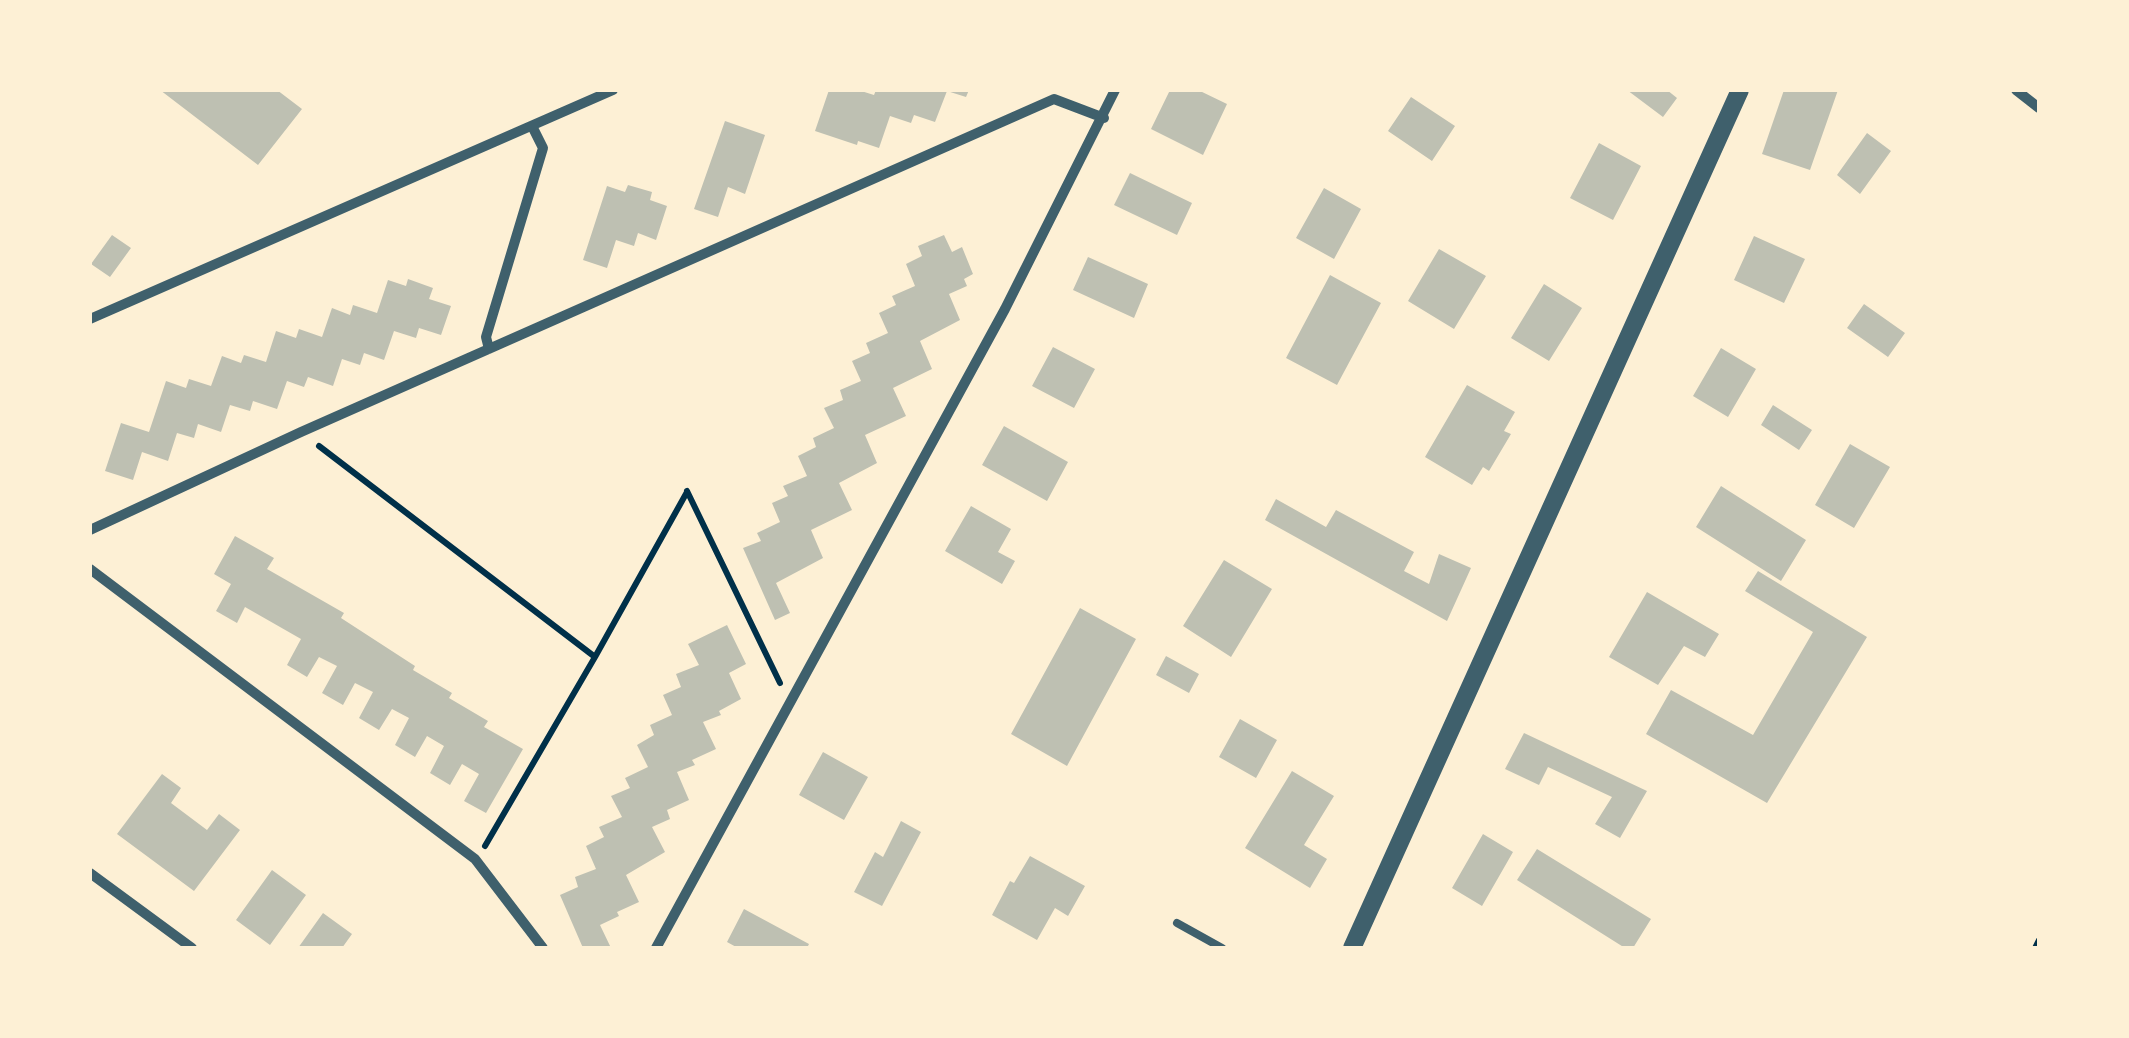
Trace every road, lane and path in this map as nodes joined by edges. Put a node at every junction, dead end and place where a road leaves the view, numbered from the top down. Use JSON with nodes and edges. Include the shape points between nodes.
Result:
{"nodes":[{"id":1,"x":613,"y":90,"type":"edge"},
{"id":2,"x":1115,"y":90,"type":"edge"},
{"id":3,"x":1740,"y":90,"type":"edge"},
{"id":4,"x":2016,"y":90,"type":"edge"},
{"id":5,"x":2039,"y":108,"type":"edge"},
{"id":6,"x":1104,"y":118,"type":"junction"},
{"id":7,"x":532,"y":126,"type":"junction"},
{"id":8,"x":90,"y":320,"type":"edge"},
{"id":9,"x":489,"y":348,"type":"junction"},
{"id":10,"x":301,"y":432,"type":"junction"},
{"id":11,"x":90,"y":530,"type":"edge"},
{"id":12,"x":90,"y":569,"type":"edge"},
{"id":13,"x":596,"y":657,"type":"junction"},
{"id":14,"x":796,"y":692,"type":"junction"},
{"id":15,"x":475,"y":859,"type":"junction"},
{"id":16,"x":90,"y":873,"type":"edge"},
{"id":17,"x":1177,"y":923,"type":"dead end"},
{"id":18,"x":2039,"y":940,"type":"edge"},
{"id":19,"x":192,"y":948,"type":"edge"},
{"id":20,"x":543,"y":948,"type":"edge"},
{"id":21,"x":656,"y":948,"type":"edge"},
{"id":22,"x":1222,"y":948,"type":"edge"},
{"id":23,"x":1352,"y":948,"type":"edge"},
{"id":24,"x":2034,"y":948,"type":"edge"}],
"edges":[{"from":1,"to":7,"type":"street"},
{"from":2,"to":6,"type":"street"},
{"from":3,"to":23,"type":"street"},
{"from":4,"to":5,"type":"street"},
{"from":6,"to":9,"type":"street","via":[[1054,98]]},
{"from":6,"to":14,"type":"street"},
{"from":7,"to":8,"type":"street"},
{"from":7,"to":9,"type":"street","via":[[544,148],[486,336]]},
{"from":9,"to":10,"type":"street"},
{"from":10,"to":11,"type":"street"},
{"from":10,"to":13,"type":"path"},
{"from":12,"to":15,"type":"street"},
{"from":13,"to":14,"type":"path","via":[[687,491],[780,684]]},
{"from":13,"to":15,"type":"path"},
{"from":14,"to":21,"type":"street"},
{"from":15,"to":20,"type":"street"},
{"from":16,"to":19,"type":"street"},
{"from":17,"to":22,"type":"lane"},
{"from":18,"to":24,"type":"path"}]}
